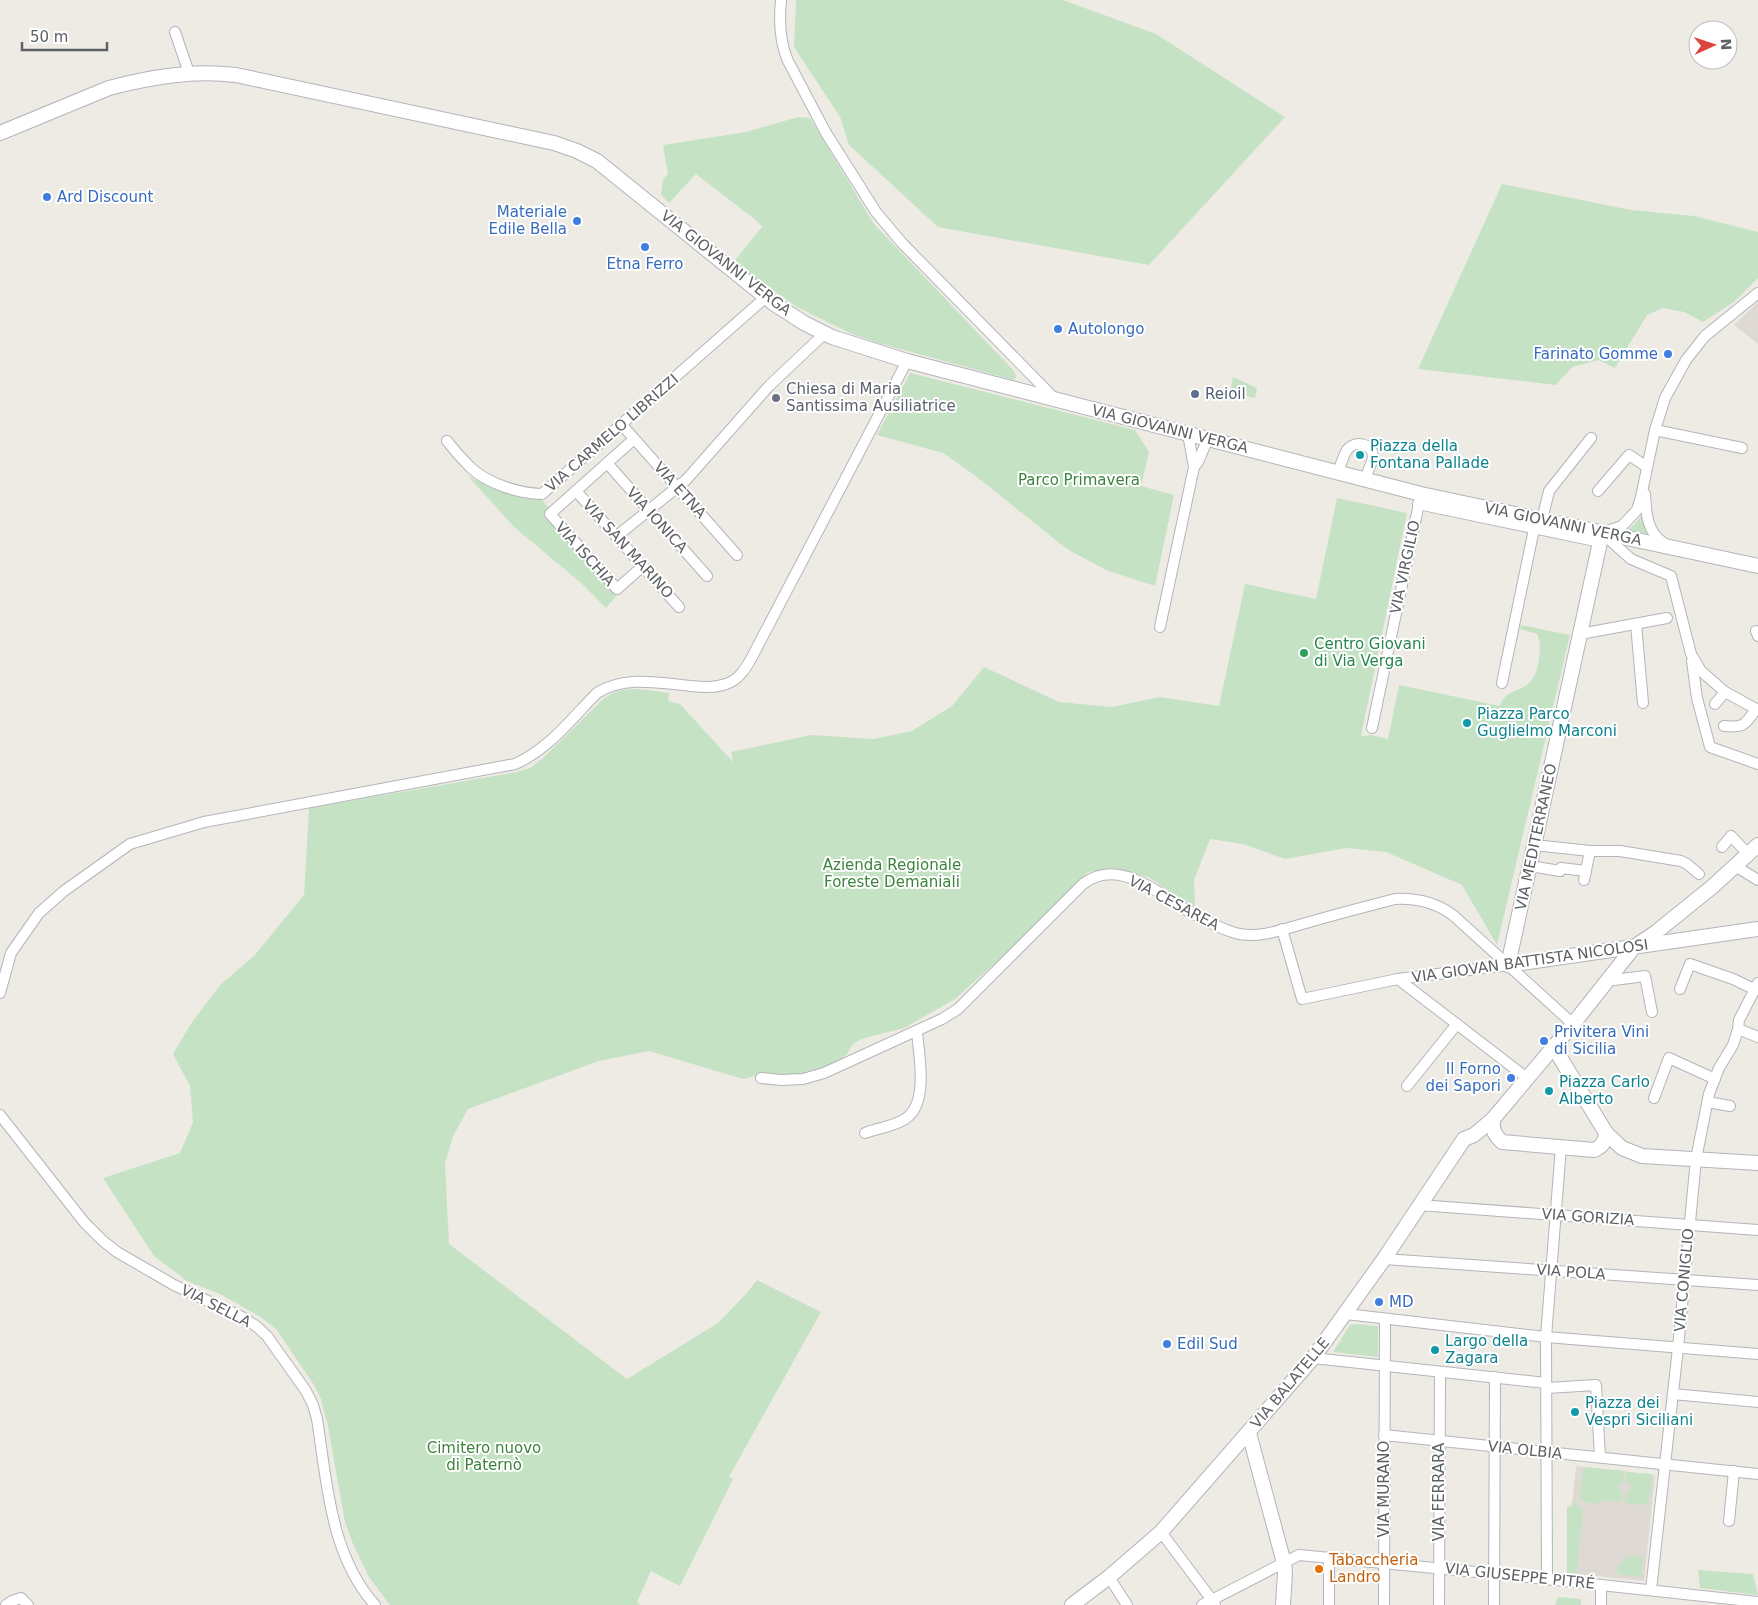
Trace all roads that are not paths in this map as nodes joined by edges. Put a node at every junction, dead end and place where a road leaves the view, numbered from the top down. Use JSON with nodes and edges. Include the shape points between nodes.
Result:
{"nodes":[{"id":1,"x":781,"y":0,"type":"edge"},
{"id":2,"x":175,"y":32,"type":"dead end"},
{"id":3,"x":189,"y":73,"type":"junction"},
{"id":4,"x":0,"y":133,"type":"edge"},
{"id":5,"x":1758,"y":293,"type":"edge"},
{"id":6,"x":766,"y":297,"type":"junction"},
{"id":7,"x":824,"y":334,"type":"junction"},
{"id":8,"x":907,"y":360,"type":"junction"},
{"id":9,"x":1055,"y":399,"type":"junction"},
{"id":10,"x":622,"y":425,"type":"junction"},
{"id":11,"x":1654,"y":430,"type":"junction"},
{"id":12,"x":1188,"y":434,"type":"junction"},
{"id":13,"x":1208,"y":438,"type":"junction"},
{"id":14,"x":1592,"y":438,"type":"dead end"},
{"id":15,"x":634,"y":439,"type":"junction"},
{"id":16,"x":447,"y":441,"type":"dead end"},
{"id":17,"x":1742,"y":448,"type":"dead end"},
{"id":18,"x":607,"y":464,"type":"junction"},
{"id":19,"x":1194,"y":467,"type":"junction"},
{"id":20,"x":1647,"y":467,"type":"junction"},
{"id":21,"x":1338,"y":472,"type":"junction"},
{"id":22,"x":1365,"y":479,"type":"junction"},
{"id":23,"x":1644,"y":483,"type":"junction"},
{"id":24,"x":676,"y":486,"type":"junction"},
{"id":25,"x":576,"y":491,"type":"junction"},
{"id":26,"x":1598,"y":491,"type":"dead end"},
{"id":27,"x":1420,"y":499,"type":"junction"},
{"id":28,"x":648,"y":510,"type":"junction"},
{"id":29,"x":1538,"y":524,"type":"junction"},
{"id":30,"x":616,"y":536,"type":"junction"},
{"id":31,"x":1601,"y":537,"type":"junction"},
{"id":32,"x":1668,"y":546,"type":"junction"},
{"id":33,"x":738,"y":555,"type":"dead end"},
{"id":34,"x":643,"y":566,"type":"junction"},
{"id":35,"x":1758,"y":566,"type":"edge"},
{"id":36,"x":708,"y":576,"type":"dead end"},
{"id":37,"x":679,"y":607,"type":"dead end"},
{"id":38,"x":1667,"y":618,"type":"dead end"},
{"id":39,"x":1636,"y":624,"type":"junction"},
{"id":40,"x":1160,"y":627,"type":"dead end"},
{"id":41,"x":1580,"y":634,"type":"junction"},
{"id":42,"x":1691,"y":654,"type":"junction"},
{"id":43,"x":1502,"y":683,"type":"dead end"},
{"id":44,"x":1725,"y":692,"type":"junction"},
{"id":45,"x":1643,"y":703,"type":"dead end"},
{"id":46,"x":1715,"y":704,"type":"dead end"},
{"id":47,"x":1757,"y":709,"type":"edge"},
{"id":48,"x":1724,"y":726,"type":"dead end"},
{"id":49,"x":1372,"y":728,"type":"dead end"},
{"id":50,"x":1758,"y":764,"type":"edge"},
{"id":51,"x":1534,"y":845,"type":"junction"},
{"id":52,"x":1722,"y":847,"type":"dead end"},
{"id":53,"x":1753,"y":850,"type":"edge"},
{"id":54,"x":1590,"y":851,"type":"junction"},
{"id":55,"x":1530,"y":866,"type":"junction"},
{"id":56,"x":1735,"y":866,"type":"junction"},
{"id":57,"x":1699,"y":874,"type":"dead end"},
{"id":58,"x":1758,"y":880,"type":"edge"},
{"id":59,"x":1282,"y":929,"type":"junction"},
{"id":60,"x":1758,"y":929,"type":"edge"},
{"id":61,"x":1634,"y":947,"type":"junction"},
{"id":62,"x":1508,"y":965,"type":"junction"},
{"id":63,"x":1398,"y":979,"type":"junction"},
{"id":64,"x":1606,"y":981,"type":"junction"},
{"id":65,"x":1680,"y":989,"type":"dead end"},
{"id":66,"x":1755,"y":992,"type":"edge"},
{"id":67,"x":0,"y":993,"type":"edge"},
{"id":68,"x":1652,"y":1012,"type":"dead end"},
{"id":69,"x":1457,"y":1024,"type":"junction"},
{"id":70,"x":1573,"y":1024,"type":"junction"},
{"id":71,"x":1738,"y":1029,"type":"junction"},
{"id":72,"x":917,"y":1032,"type":"junction"},
{"id":73,"x":1758,"y":1037,"type":"edge"},
{"id":74,"x":1558,"y":1041,"type":"junction"},
{"id":75,"x":1524,"y":1076,"type":"junction"},
{"id":76,"x":761,"y":1078,"type":"dead end"},
{"id":77,"x":1715,"y":1080,"type":"junction"},
{"id":78,"x":1407,"y":1086,"type":"dead end"},
{"id":79,"x":1654,"y":1098,"type":"dead end"},
{"id":80,"x":1708,"y":1102,"type":"junction"},
{"id":81,"x":1730,"y":1106,"type":"dead end"},
{"id":82,"x":0,"y":1114,"type":"edge"},
{"id":83,"x":1493,"y":1119,"type":"junction"},
{"id":84,"x":865,"y":1133,"type":"dead end"},
{"id":85,"x":1606,"y":1133,"type":"junction"},
{"id":86,"x":1474,"y":1135,"type":"junction"},
{"id":87,"x":1502,"y":1142,"type":"junction"},
{"id":88,"x":1561,"y":1151,"type":"junction"},
{"id":89,"x":1696,"y":1159,"type":"junction"},
{"id":90,"x":1758,"y":1162,"type":"edge"},
{"id":91,"x":1419,"y":1205,"type":"junction"},
{"id":92,"x":1556,"y":1215,"type":"junction"},
{"id":93,"x":1690,"y":1225,"type":"junction"},
{"id":94,"x":1758,"y":1230,"type":"edge"},
{"id":95,"x":1384,"y":1260,"type":"junction"},
{"id":96,"x":1551,"y":1271,"type":"junction"},
{"id":97,"x":1684,"y":1280,"type":"junction"},
{"id":98,"x":1758,"y":1285,"type":"edge"},
{"id":99,"x":1346,"y":1314,"type":"junction"},
{"id":100,"x":1384,"y":1318,"type":"junction"},
{"id":101,"x":1548,"y":1335,"type":"junction"},
{"id":102,"x":1678,"y":1348,"type":"junction"},
{"id":103,"x":1758,"y":1354,"type":"edge"},
{"id":104,"x":1313,"y":1358,"type":"junction"},
{"id":105,"x":1384,"y":1369,"type":"junction"},
{"id":106,"x":1440,"y":1375,"type":"junction"},
{"id":107,"x":1495,"y":1381,"type":"junction"},
{"id":108,"x":1547,"y":1385,"type":"junction"},
{"id":109,"x":1673,"y":1394,"type":"junction"},
{"id":110,"x":1758,"y":1402,"type":"edge"},
{"id":111,"x":1249,"y":1433,"type":"junction"},
{"id":112,"x":1384,"y":1435,"type":"junction"},
{"id":113,"x":1440,"y":1441,"type":"junction"},
{"id":114,"x":1495,"y":1446,"type":"junction"},
{"id":115,"x":1546,"y":1452,"type":"junction"},
{"id":116,"x":1600,"y":1457,"type":"junction"},
{"id":117,"x":1665,"y":1464,"type":"junction"},
{"id":118,"x":1734,"y":1471,"type":"junction"},
{"id":119,"x":1758,"y":1474,"type":"edge"},
{"id":120,"x":1729,"y":1521,"type":"dead end"},
{"id":121,"x":1161,"y":1532,"type":"junction"},
{"id":122,"x":1330,"y":1557,"type":"junction"},
{"id":123,"x":1284,"y":1563,"type":"junction"},
{"id":124,"x":1384,"y":1563,"type":"junction"},
{"id":125,"x":1439,"y":1568,"type":"junction"},
{"id":126,"x":1494,"y":1574,"type":"junction"},
{"id":127,"x":1109,"y":1577,"type":"junction"},
{"id":128,"x":1547,"y":1579,"type":"junction"},
{"id":129,"x":1602,"y":1585,"type":"junction"},
{"id":130,"x":1652,"y":1590,"type":"junction"},
{"id":131,"x":1214,"y":1602,"type":"edge"},
{"id":132,"x":1758,"y":1602,"type":"edge"},
{"id":133,"x":6,"y":1605,"type":"edge"},
{"id":134,"x":28,"y":1605,"type":"edge"},
{"id":135,"x":375,"y":1605,"type":"edge"},
{"id":136,"x":1072,"y":1605,"type":"edge"},
{"id":137,"x":1127,"y":1605,"type":"edge"},
{"id":138,"x":1202,"y":1605,"type":"edge"},
{"id":139,"x":1283,"y":1605,"type":"edge"},
{"id":140,"x":1330,"y":1605,"type":"edge"},
{"id":141,"x":1384,"y":1605,"type":"edge"},
{"id":142,"x":1439,"y":1605,"type":"edge"},
{"id":143,"x":1494,"y":1605,"type":"edge"},
{"id":144,"x":1601,"y":1605,"type":"edge"}],
"edges":[{"from":1,"to":9,"type":"street","via":[[783,50],[826,133],[876,212],[902,244]]},
{"from":2,"to":3,"type":"street"},
{"from":3,"to":4,"type":"street","name":"VIA GIOVANNI VERGA","via":[[109,88]]},
{"from":3,"to":6,"type":"street","name":"VIA GIOVANNI VERGA","via":[[236,75],[554,143],[576,151],[597,161],[630,186]]},
{"from":5,"to":11,"type":"street","via":[[1705,336],[1686,360],[1665,398]]},
{"from":6,"to":7,"type":"street","name":"VIA GIOVANNI VERGA"},
{"from":6,"to":10,"type":"street","name":"VIA CARMELO LIBRIZZI"},
{"from":7,"to":8,"type":"street","name":"VIA GIOVANNI VERGA"},
{"from":7,"to":24,"type":"street","via":[[769,386],[686,480]]},
{"from":8,"to":9,"type":"street","name":"VIA GIOVANNI VERGA"},
{"from":8,"to":67,"type":"street","via":[[746,669],[738,678],[727,684],[704,687],[635,681],[620,683],[597,693],[541,748],[528,759],[515,764],[204,822],[130,844],[39,913],[11,953]]},
{"from":9,"to":12,"type":"street","name":"VIA GIOVANNI VERGA"},
{"from":10,"to":15,"type":"street","name":"VIA ETNA"},
{"from":10,"to":16,"type":"street","name":"VIA CARMELO LIBRIZZI","via":[[612,430],[542,494],[505,486],[487,478],[471,468]]},
{"from":11,"to":17,"type":"street"},
{"from":11,"to":20,"type":"street"},
{"from":12,"to":13,"type":"street","name":"VIA GIOVANNI VERGA"},
{"from":12,"to":19,"type":"street"},
{"from":13,"to":19,"type":"street"},
{"from":13,"to":21,"type":"street","name":"VIA GIOVANNI VERGA"},
{"from":14,"to":29,"type":"street","via":[[1549,491]]},
{"from":15,"to":18,"type":"street"},
{"from":15,"to":24,"type":"street","name":"VIA ETNA"},
{"from":18,"to":25,"type":"street"},
{"from":18,"to":28,"type":"street","name":"VIA IONICA"},
{"from":19,"to":40,"type":"street"},
{"from":20,"to":23,"type":"street"},
{"from":20,"to":26,"type":"street","via":[[1629,455]]},
{"from":21,"to":22,"type":"street","name":"VIA GIOVANNI VERGA"},
{"from":21,"to":22,"type":"street","via":[[1348,449],[1363,444],[1368,446],[1373,457]]},
{"from":22,"to":27,"type":"street","name":"VIA GIOVANNI VERGA"},
{"from":23,"to":31,"type":"street","via":[[1637,510],[1622,526]]},
{"from":23,"to":32,"type":"street","via":[[1650,524],[1655,536]]},
{"from":24,"to":28,"type":"street"},
{"from":24,"to":33,"type":"street","name":"VIA ETNA"},
{"from":25,"to":30,"type":"street","name":"VIA SAN MARINO"},
{"from":25,"to":34,"type":"street","name":"VIA ISCHIA","via":[[550,514],[617,590]]},
{"from":27,"to":29,"type":"street","name":"VIA GIOVANNI VERGA"},
{"from":27,"to":49,"type":"street","name":"VIA VIRGILIO"},
{"from":28,"to":30,"type":"street"},
{"from":28,"to":36,"type":"street","name":"VIA IONICA"},
{"from":29,"to":31,"type":"street","name":"VIA GIOVANNI VERGA"},
{"from":29,"to":43,"type":"street"},
{"from":30,"to":34,"type":"street","name":"VIA SAN MARINO"},
{"from":31,"to":32,"type":"street","name":"VIA GIOVANNI VERGA"},
{"from":31,"to":41,"type":"street","name":"VIA MEDITERRANEO"},
{"from":31,"to":42,"type":"street","via":[[1631,559],[1671,576]]},
{"from":32,"to":35,"type":"street","name":"VIA GIOVANNI VERGA"},
{"from":34,"to":37,"type":"street","name":"VIA SAN MARINO"},
{"from":38,"to":39,"type":"street"},
{"from":39,"to":41,"type":"street"},
{"from":39,"to":45,"type":"street"},
{"from":41,"to":51,"type":"street","name":"VIA MEDITERRANEO"},
{"from":42,"to":44,"type":"street","via":[[1701,671]]},
{"from":42,"to":50,"type":"street","via":[[1697,698],[1710,747]]},
{"from":44,"to":46,"type":"street"},
{"from":44,"to":47,"type":"street"},
{"from":47,"to":48,"type":"street","via":[[1746,724]]},
{"from":51,"to":54,"type":"street"},
{"from":51,"to":55,"type":"street","name":"VIA MEDITERRANEO"},
{"from":52,"to":53,"type":"street","via":[[1731,836]]},
{"from":53,"to":56,"type":"street"},
{"from":54,"to":55,"type":"street","via":[[1585,876],[1561,868],[1560,871]]},
{"from":54,"to":57,"type":"street","via":[[1620,851],[1682,861]]},
{"from":55,"to":62,"type":"street","name":"VIA MEDITERRANEO"},
{"from":56,"to":58,"type":"street"},
{"from":56,"to":61,"type":"street"},
{"from":59,"to":62,"type":"street","name":"VIA CESAREA","via":[[1395,899],[1413,899],[1446,910]]},
{"from":59,"to":63,"type":"street","name":"VIA GIOVAN BATTISTA NICOLOSI","via":[[1302,999]]},
{"from":59,"to":72,"type":"street","name":"VIA CESAREA","via":[[1260,934],[1236,934],[1190,912],[1140,881],[1117,875],[1096,877],[1072,894],[958,1009]]},
{"from":60,"to":61,"type":"street","name":"VIA GIOVAN BATTISTA NICOLOSI"},
{"from":61,"to":62,"type":"street","name":"VIA GIOVAN BATTISTA NICOLOSI"},
{"from":61,"to":64,"type":"street","name":"VIA BALATELLE"},
{"from":62,"to":63,"type":"street","name":"VIA GIOVAN BATTISTA NICOLOSI"},
{"from":62,"to":70,"type":"street","name":"VIA CESAREA"},
{"from":63,"to":69,"type":"street"},
{"from":64,"to":68,"type":"street","via":[[1645,976]]},
{"from":64,"to":70,"type":"street","name":"VIA BALATELLE"},
{"from":65,"to":66,"type":"street","via":[[1690,964],[1733,979]]},
{"from":66,"to":71,"type":"street","name":"VIA CONIGLIO","via":[[1739,1020]]},
{"from":69,"to":75,"type":"street"},
{"from":69,"to":78,"type":"street"},
{"from":70,"to":74,"type":"street","name":"VIA BALATELLE"},
{"from":71,"to":73,"type":"street"},
{"from":71,"to":77,"type":"street","name":"VIA CONIGLIO"},
{"from":72,"to":76,"type":"street","name":"VIA CESAREA","via":[[824,1073],[802,1079]]},
{"from":72,"to":84,"type":"street","via":[[920,1077],[916,1106],[905,1119]]},
{"from":74,"to":75,"type":"street","name":"VIA BALATELLE"},
{"from":74,"to":85,"type":"street"},
{"from":75,"to":83,"type":"street","name":"VIA BALATELLE"},
{"from":77,"to":79,"type":"street","via":[[1669,1058]]},
{"from":77,"to":80,"type":"street","name":"VIA CONIGLIO"},
{"from":80,"to":81,"type":"street"},
{"from":80,"to":89,"type":"street","name":"VIA CONIGLIO"},
{"from":82,"to":135,"type":"street","name":"VIA SELLA","via":[[84,1222],[103,1241],[174,1285],[256,1326],[277,1348],[313,1405],[337,1532],[360,1585]]},
{"from":83,"to":86,"type":"street","name":"VIA BALATELLE"},
{"from":83,"to":87,"type":"street","via":[[1492,1129]]},
{"from":85,"to":88,"type":"street","via":[[1604,1142],[1594,1150]]},
{"from":85,"to":89,"type":"street","via":[[1622,1148],[1642,1156]]},
{"from":86,"to":87,"type":"street"},
{"from":86,"to":91,"type":"street","name":"VIA BALATELLE","via":[[1464,1139]]},
{"from":87,"to":88,"type":"street"},
{"from":88,"to":92,"type":"street"},
{"from":89,"to":90,"type":"street"},
{"from":89,"to":93,"type":"street","name":"VIA CONIGLIO"},
{"from":91,"to":92,"type":"street","name":"VIA GORIZIA"},
{"from":91,"to":95,"type":"street","name":"VIA BALATELLE"},
{"from":92,"to":93,"type":"street","name":"VIA GORIZIA"},
{"from":92,"to":96,"type":"street"},
{"from":93,"to":94,"type":"street","name":"VIA GORIZIA"},
{"from":93,"to":97,"type":"street","name":"VIA CONIGLIO"},
{"from":95,"to":96,"type":"street","name":"VIA POLA"},
{"from":95,"to":99,"type":"street","name":"VIA BALATELLE"},
{"from":96,"to":97,"type":"street","name":"VIA POLA"},
{"from":96,"to":101,"type":"street"},
{"from":97,"to":98,"type":"street","name":"VIA POLA"},
{"from":97,"to":102,"type":"street","name":"VIA CONIGLIO"},
{"from":99,"to":100,"type":"street"},
{"from":99,"to":104,"type":"street","name":"VIA BALATELLE"},
{"from":100,"to":101,"type":"street"},
{"from":100,"to":105,"type":"street","name":"VIA MURANO"},
{"from":101,"to":102,"type":"street"},
{"from":101,"to":108,"type":"street"},
{"from":102,"to":103,"type":"street"},
{"from":102,"to":109,"type":"street","name":"VIA CONIGLIO"},
{"from":104,"to":105,"type":"street"},
{"from":104,"to":111,"type":"street","name":"VIA BALATELLE"},
{"from":105,"to":106,"type":"street"},
{"from":105,"to":112,"type":"street","name":"VIA MURANO"},
{"from":106,"to":107,"type":"street"},
{"from":106,"to":113,"type":"street","name":"VIA FERRARA"},
{"from":107,"to":108,"type":"street"},
{"from":107,"to":114,"type":"street"},
{"from":108,"to":115,"type":"street"},
{"from":108,"to":116,"type":"street","via":[[1596,1385]]},
{"from":109,"to":110,"type":"street"},
{"from":109,"to":117,"type":"street","name":"VIA CONIGLIO"},
{"from":111,"to":121,"type":"street","name":"VIA BALATELLE"},
{"from":111,"to":123,"type":"street"},
{"from":112,"to":113,"type":"street","name":"VIA OLBIA"},
{"from":112,"to":124,"type":"street","name":"VIA MURANO"},
{"from":113,"to":114,"type":"street","name":"VIA OLBIA"},
{"from":113,"to":125,"type":"street","name":"VIA FERRARA"},
{"from":114,"to":115,"type":"street","name":"VIA OLBIA"},
{"from":114,"to":126,"type":"street"},
{"from":115,"to":116,"type":"street","name":"VIA OLBIA"},
{"from":115,"to":128,"type":"street"},
{"from":116,"to":117,"type":"street","name":"VIA OLBIA"},
{"from":117,"to":118,"type":"street","name":"VIA OLBIA"},
{"from":117,"to":130,"type":"street","name":"VIA CONIGLIO"},
{"from":118,"to":119,"type":"street","name":"VIA OLBIA"},
{"from":118,"to":120,"type":"street"},
{"from":121,"to":127,"type":"street","name":"VIA BALATELLE"},
{"from":121,"to":131,"type":"street"},
{"from":122,"to":123,"type":"street","name":"VIA GIUSEPPE PITRÉ","via":[[1299,1555]]},
{"from":122,"to":124,"type":"street","name":"VIA GIUSEPPE PITRÉ"},
{"from":122,"to":140,"type":"street"},
{"from":123,"to":131,"type":"street","name":"VIA GIUSEPPE PITRÉ"},
{"from":123,"to":139,"type":"street"},
{"from":124,"to":125,"type":"street","name":"VIA GIUSEPPE PITRÉ"},
{"from":124,"to":141,"type":"street","name":"VIA MURANO"},
{"from":125,"to":126,"type":"street","name":"VIA GIUSEPPE PITRÉ"},
{"from":125,"to":142,"type":"street","name":"VIA FERRARA"},
{"from":126,"to":128,"type":"street","name":"VIA GIUSEPPE PITRÉ"},
{"from":126,"to":143,"type":"street"},
{"from":127,"to":136,"type":"street","name":"VIA BALATELLE"},
{"from":127,"to":137,"type":"street"},
{"from":128,"to":129,"type":"street","name":"VIA GIUSEPPE PITRÉ"},
{"from":129,"to":130,"type":"street","name":"VIA GIUSEPPE PITRÉ"},
{"from":129,"to":144,"type":"street"},
{"from":130,"to":132,"type":"street","name":"VIA GIUSEPPE PITRÉ"},
{"from":131,"to":138,"type":"street","name":"VIA GIUSEPPE PITRÉ"},
{"from":133,"to":134,"type":"street","via":[[21,1598]]}]}
